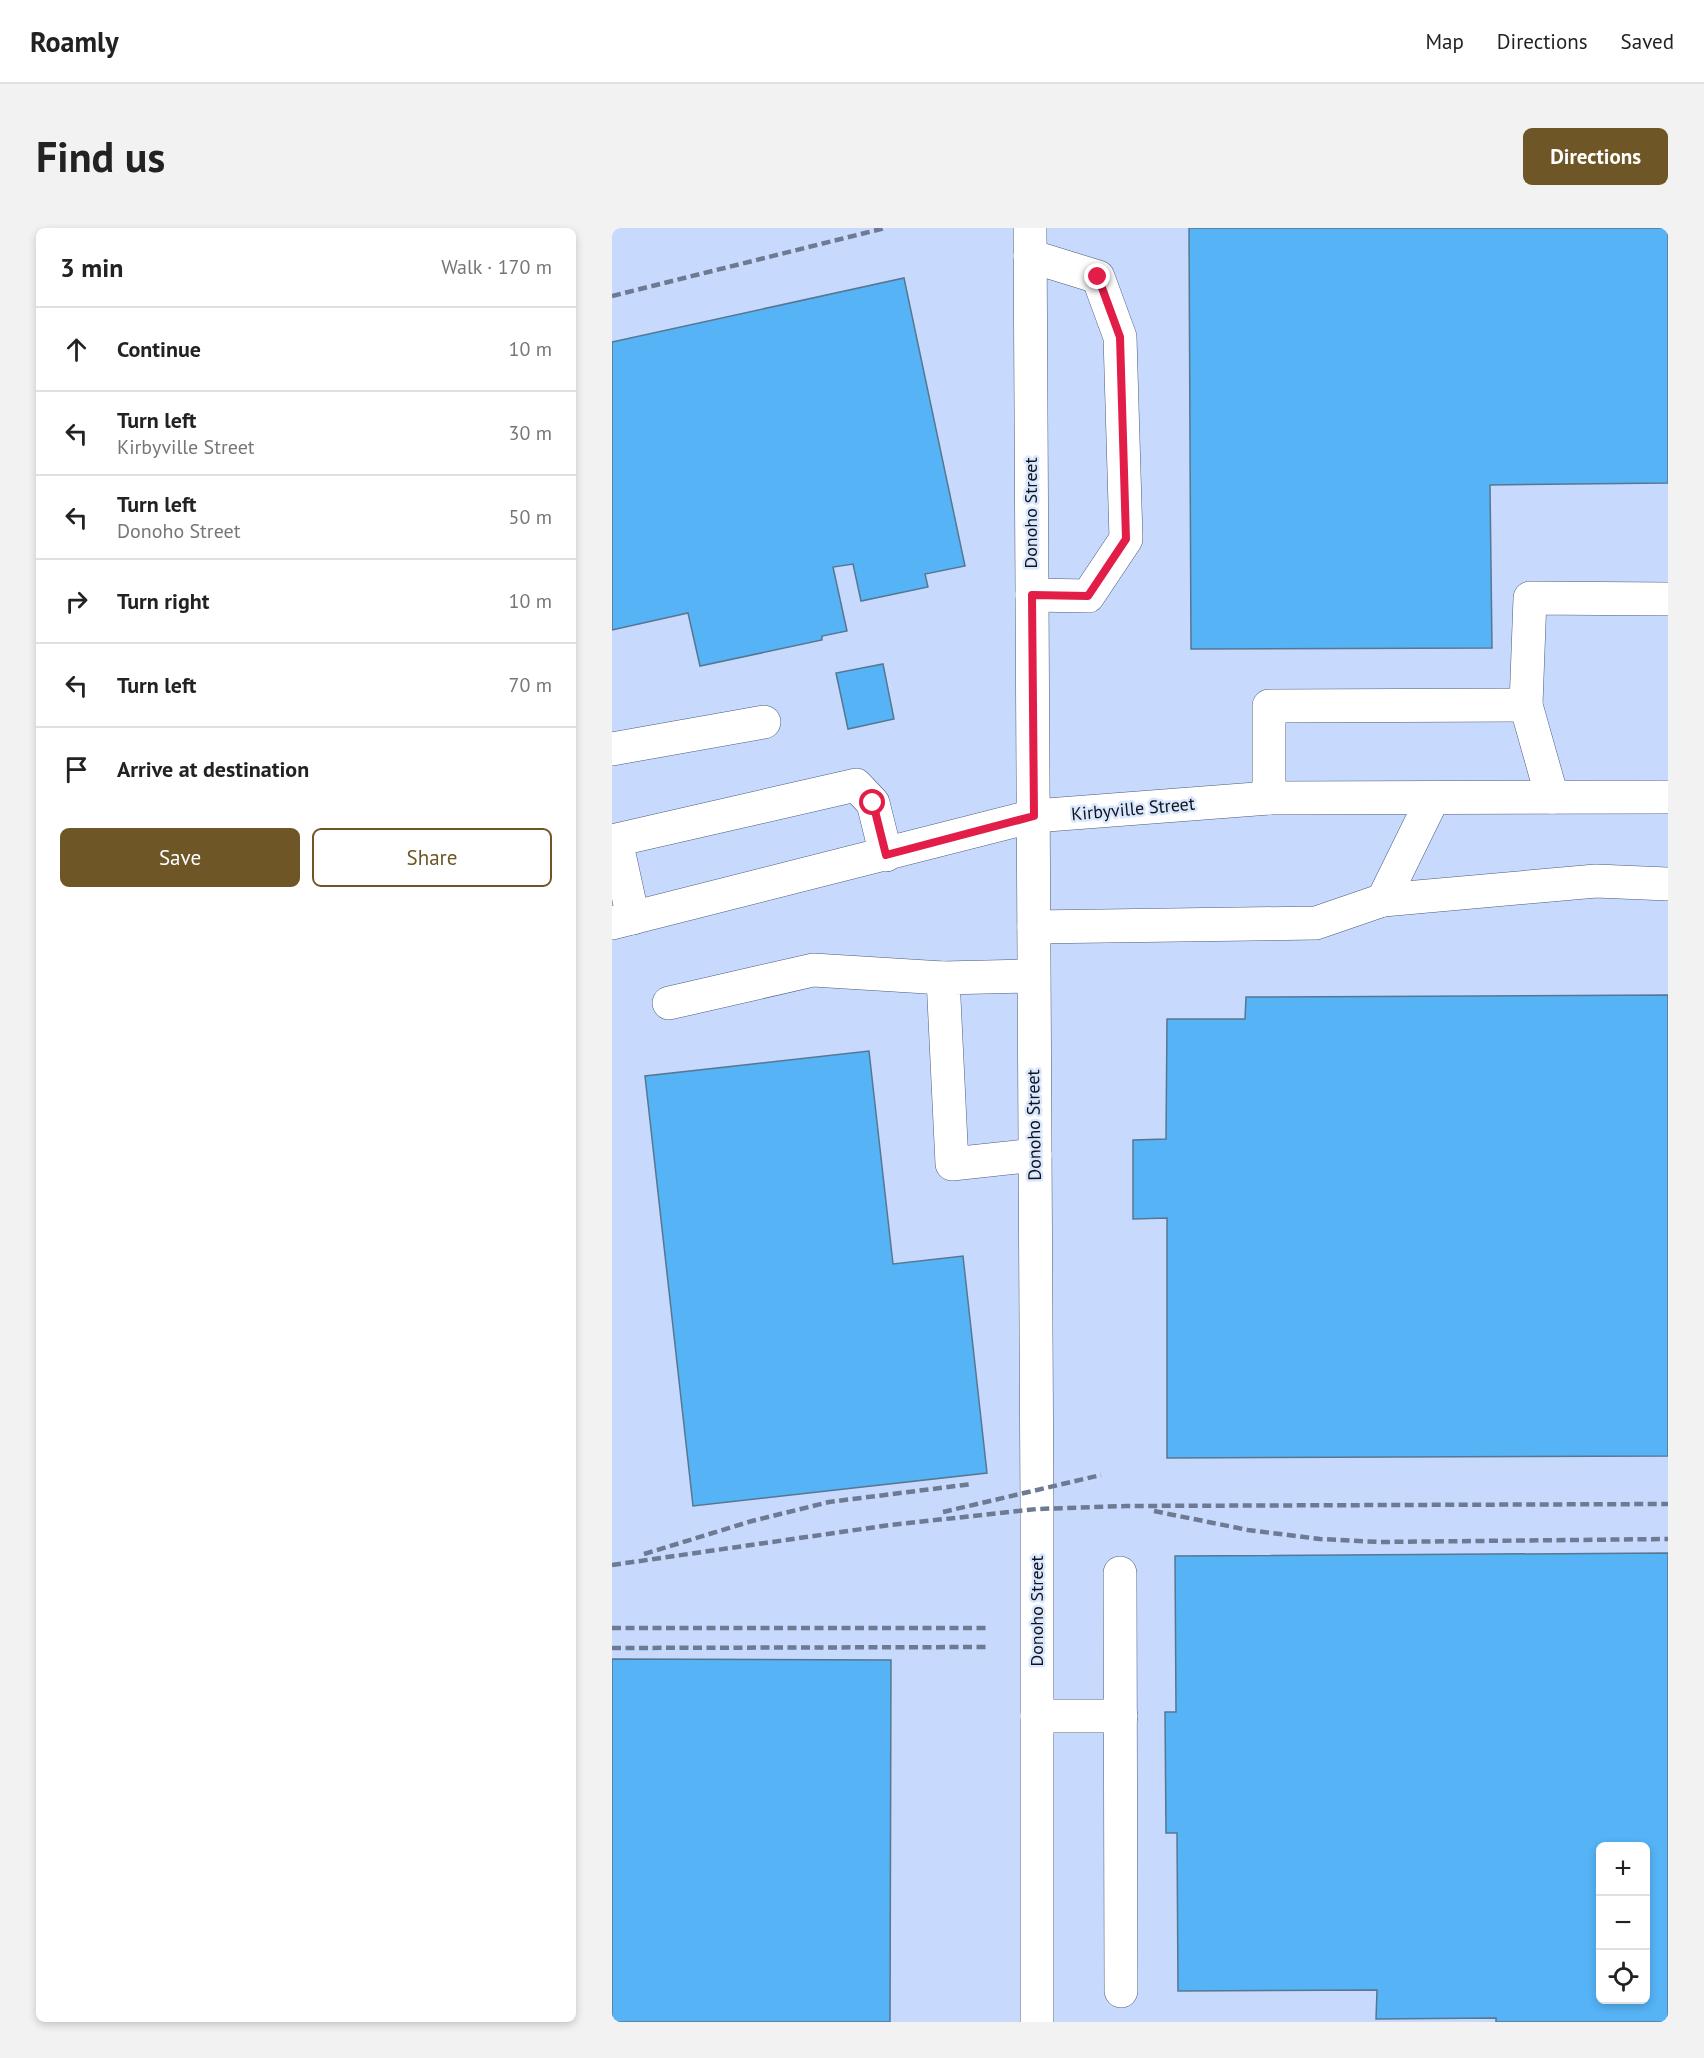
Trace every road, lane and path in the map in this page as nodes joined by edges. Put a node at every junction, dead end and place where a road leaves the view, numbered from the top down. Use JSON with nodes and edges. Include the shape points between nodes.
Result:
{"nodes":[{"id":1,"x":1030,"y":242,"type":"edge"},
{"id":2,"x":1032,"y":595,"type":"junction"},
{"id":3,"x":1668,"y":599,"type":"edge"},
{"id":4,"x":1526,"y":705,"type":"junction"},
{"id":5,"x":764,"y":722,"type":"dead end"},
{"id":6,"x":612,"y":749,"type":"edge"},
{"id":7,"x":1552,"y":797,"type":"junction"},
{"id":8,"x":1668,"y":797,"type":"edge"},
{"id":9,"x":1269,"y":798,"type":"junction"},
{"id":10,"x":1433,"y":798,"type":"junction"},
{"id":11,"x":1034,"y":816,"type":"junction"},
{"id":12,"x":613,"y":835,"type":"edge"},
{"id":13,"x":886,"y":855,"type":"junction"},
{"id":14,"x":1668,"y":884,"type":"edge"},
{"id":15,"x":1383,"y":900,"type":"junction"},
{"id":16,"x":622,"y":920,"type":"edge"},
{"id":17,"x":1034,"y":927,"type":"junction"},
{"id":18,"x":1033,"y":976,"type":"junction"},
{"id":19,"x":943,"y":978,"type":"junction"},
{"id":20,"x":669,"y":1003,"type":"dead end"},
{"id":21,"x":1035,"y":1155,"type":"junction"},
{"id":22,"x":1120,"y":1574,"type":"dead end"},
{"id":23,"x":1037,"y":1716,"type":"junction"},
{"id":24,"x":1121,"y":1716,"type":"junction"},
{"id":25,"x":1121,"y":1991,"type":"dead end"},
{"id":26,"x":1037,"y":2022,"type":"edge"}],
"edges":[{"from":1,"to":2,"type":"street","name":"Donoho Street"},
{"from":1,"to":2,"type":"street","via":[[1098,277],[1120,337],[1126,539],[1088,596]]},
{"from":2,"to":11,"type":"street","name":"Donoho Street"},
{"from":3,"to":4,"type":"street","via":[[1530,598]]},
{"from":4,"to":7,"type":"street"},
{"from":4,"to":9,"type":"street","via":[[1269,706]]},
{"from":5,"to":6,"type":"street"},
{"from":7,"to":8,"type":"street","name":"Kirbyville Street"},
{"from":7,"to":10,"type":"street","name":"Kirbyville Street"},
{"from":9,"to":10,"type":"street","name":"Kirbyville Street"},
{"from":9,"to":11,"type":"street","name":"Kirbyville Street"},
{"from":10,"to":15,"type":"street"},
{"from":11,"to":13,"type":"street","name":"Kirbyville Street"},
{"from":11,"to":17,"type":"street","name":"Donoho Street"},
{"from":12,"to":13,"type":"street","via":[[856,785],[873,803]]},
{"from":12,"to":16,"type":"street"},
{"from":13,"to":16,"type":"street","name":"Kirbyville Street"},
{"from":14,"to":15,"type":"street","via":[[1596,881]]},
{"from":15,"to":17,"type":"street","via":[[1316,923]]},
{"from":17,"to":18,"type":"street","name":"Donoho Street"},
{"from":18,"to":19,"type":"street"},
{"from":18,"to":21,"type":"street","name":"Donoho Street"},
{"from":19,"to":20,"type":"street","via":[[813,970]]},
{"from":19,"to":21,"type":"street","via":[[952,1164]]},
{"from":21,"to":23,"type":"street","name":"Donoho Street"},
{"from":22,"to":24,"type":"street"},
{"from":23,"to":24,"type":"street"},
{"from":23,"to":26,"type":"street","name":"Donoho Street"},
{"from":24,"to":25,"type":"street"}]}
